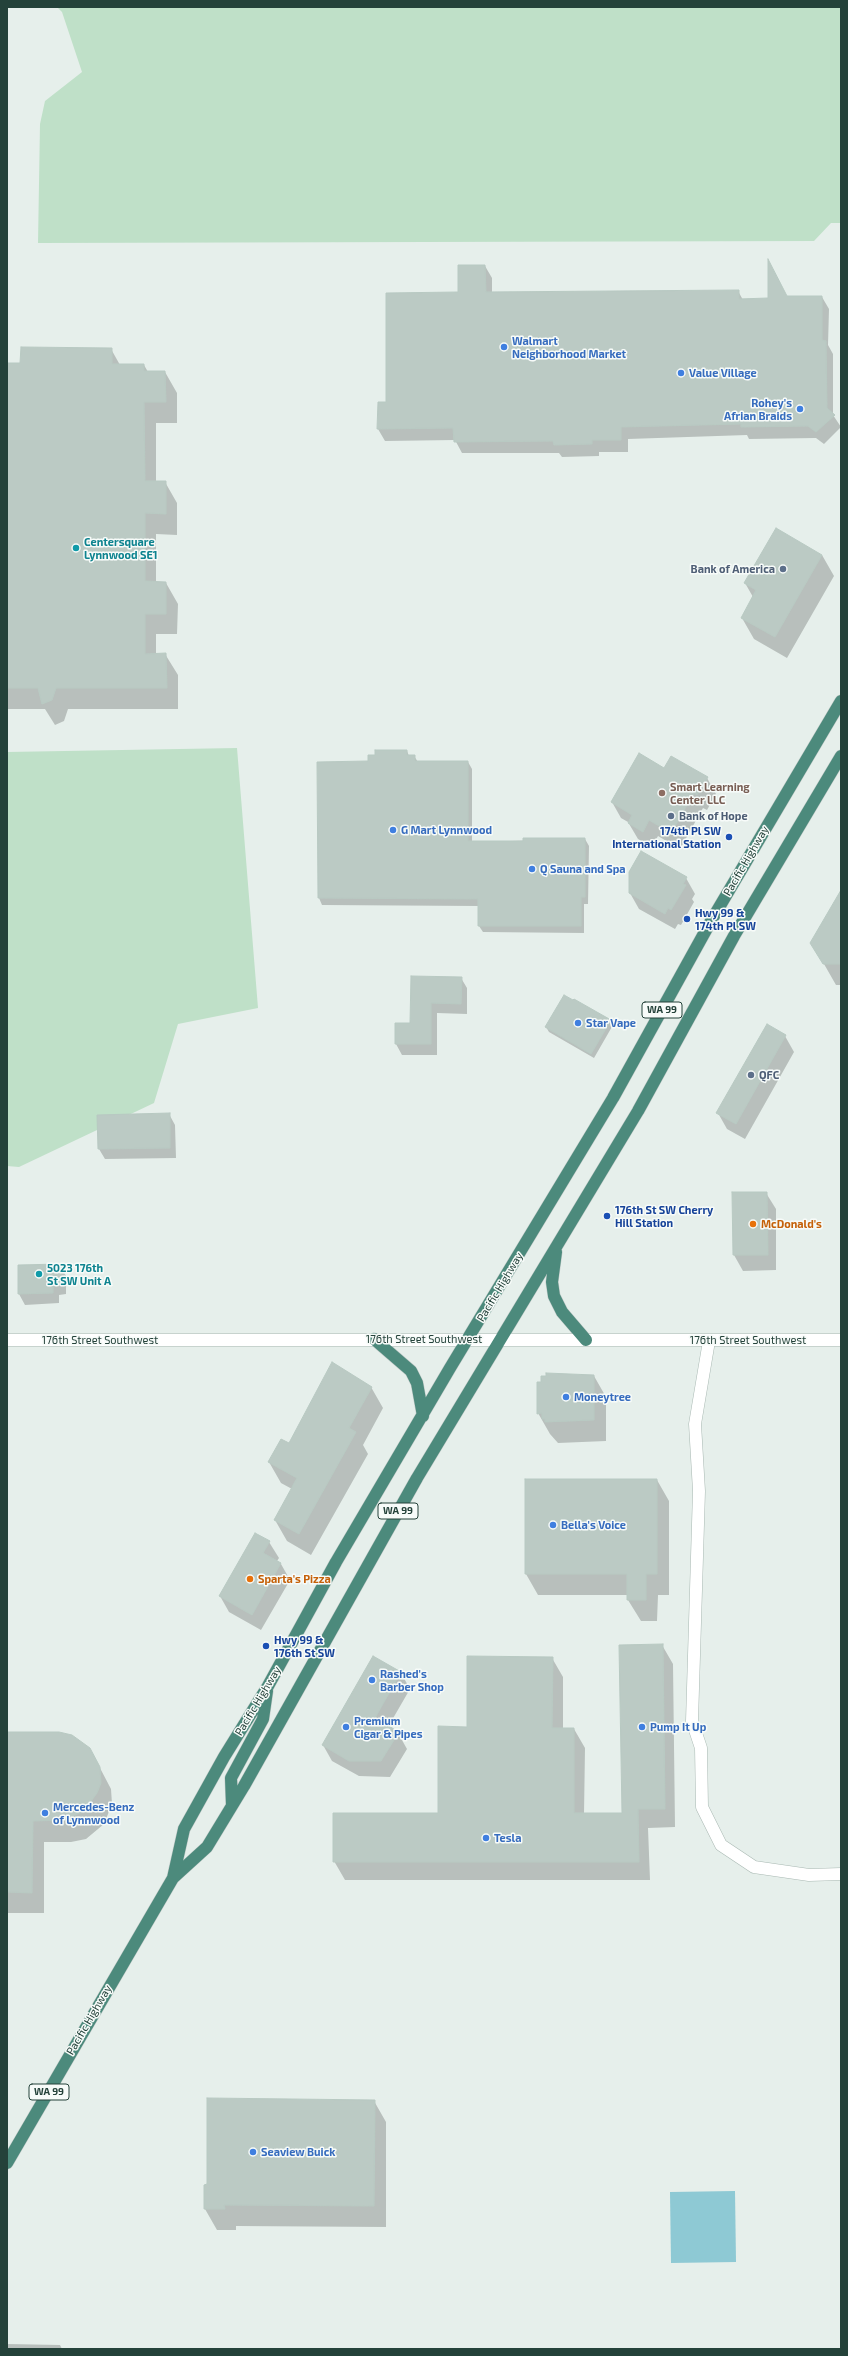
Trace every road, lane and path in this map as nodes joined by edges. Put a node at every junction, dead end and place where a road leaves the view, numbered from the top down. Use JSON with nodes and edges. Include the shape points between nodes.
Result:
{"nodes":[{"id":1,"x":841,"y":702,"type":"edge"},
{"id":2,"x":841,"y":756,"type":"edge"},
{"id":3,"x":556,"y":1246,"type":"junction"},
{"id":4,"x":374,"y":1339,"type":"junction"},
{"id":5,"x":468,"y":1339,"type":"junction"},
{"id":6,"x":501,"y":1339,"type":"junction"},
{"id":7,"x":7,"y":1340,"type":"edge"},
{"id":8,"x":586,"y":1340,"type":"junction"},
{"id":9,"x":841,"y":1340,"type":"edge"},
{"id":10,"x":709,"y":1341,"type":"junction"},
{"id":11,"x":423,"y":1416,"type":"junction"},
{"id":12,"x":268,"y":1686,"type":"junction"},
{"id":13,"x":232,"y":1805,"type":"junction"},
{"id":14,"x":841,"y":1874,"type":"edge"},
{"id":15,"x":173,"y":1878,"type":"junction"},
{"id":16,"x":7,"y":2163,"type":"edge"}],
"edges":[{"from":1,"to":5,"type":"highway","name":"Pacific Highway","number":"WA 99","via":[[711,921],[613,1098]]},
{"from":2,"to":3,"type":"highway","name":"Pacific Highway","number":"WA 99","via":[[734,936],[638,1111]]},
{"from":3,"to":6,"type":"highway","name":"Pacific Highway","number":"WA 99"},
{"from":3,"to":8,"type":"highway","via":[[552,1282],[554,1296],[562,1312]]},
{"from":4,"to":5,"type":"street","name":"176th Street Southwest"},
{"from":4,"to":7,"type":"street","name":"176th Street Southwest"},
{"from":4,"to":11,"type":"highway","via":[[411,1371],[417,1383]]},
{"from":5,"to":6,"type":"street","name":"176th Street Southwest"},
{"from":5,"to":11,"type":"highway","name":"Pacific Highway","number":"WA 99"},
{"from":6,"to":8,"type":"street","name":"176th Street Southwest"},
{"from":6,"to":13,"type":"highway","name":"Pacific Highway","number":"WA 99","via":[[417,1478]]},
{"from":8,"to":10,"type":"street","name":"176th Street Southwest"},
{"from":9,"to":10,"type":"street","name":"176th Street Southwest"},
{"from":10,"to":14,"type":"street","via":[[695,1424],[699,1491],[692,1721],[701,1748],[702,1807],[721,1845],[754,1867],[809,1875]]},
{"from":11,"to":12,"type":"highway","name":"Pacific Highway","number":"WA 99","via":[[336,1562]]},
{"from":12,"to":13,"type":"highway","via":[[263,1719],[231,1778]]},
{"from":12,"to":15,"type":"highway","name":"Pacific Highway","number":"WA 99","via":[[184,1829]]},
{"from":13,"to":15,"type":"highway","name":"Pacific Highway","number":"WA 99","via":[[207,1847]]},
{"from":15,"to":16,"type":"highway","name":"Pacific Highway","number":"WA 99"}]}
